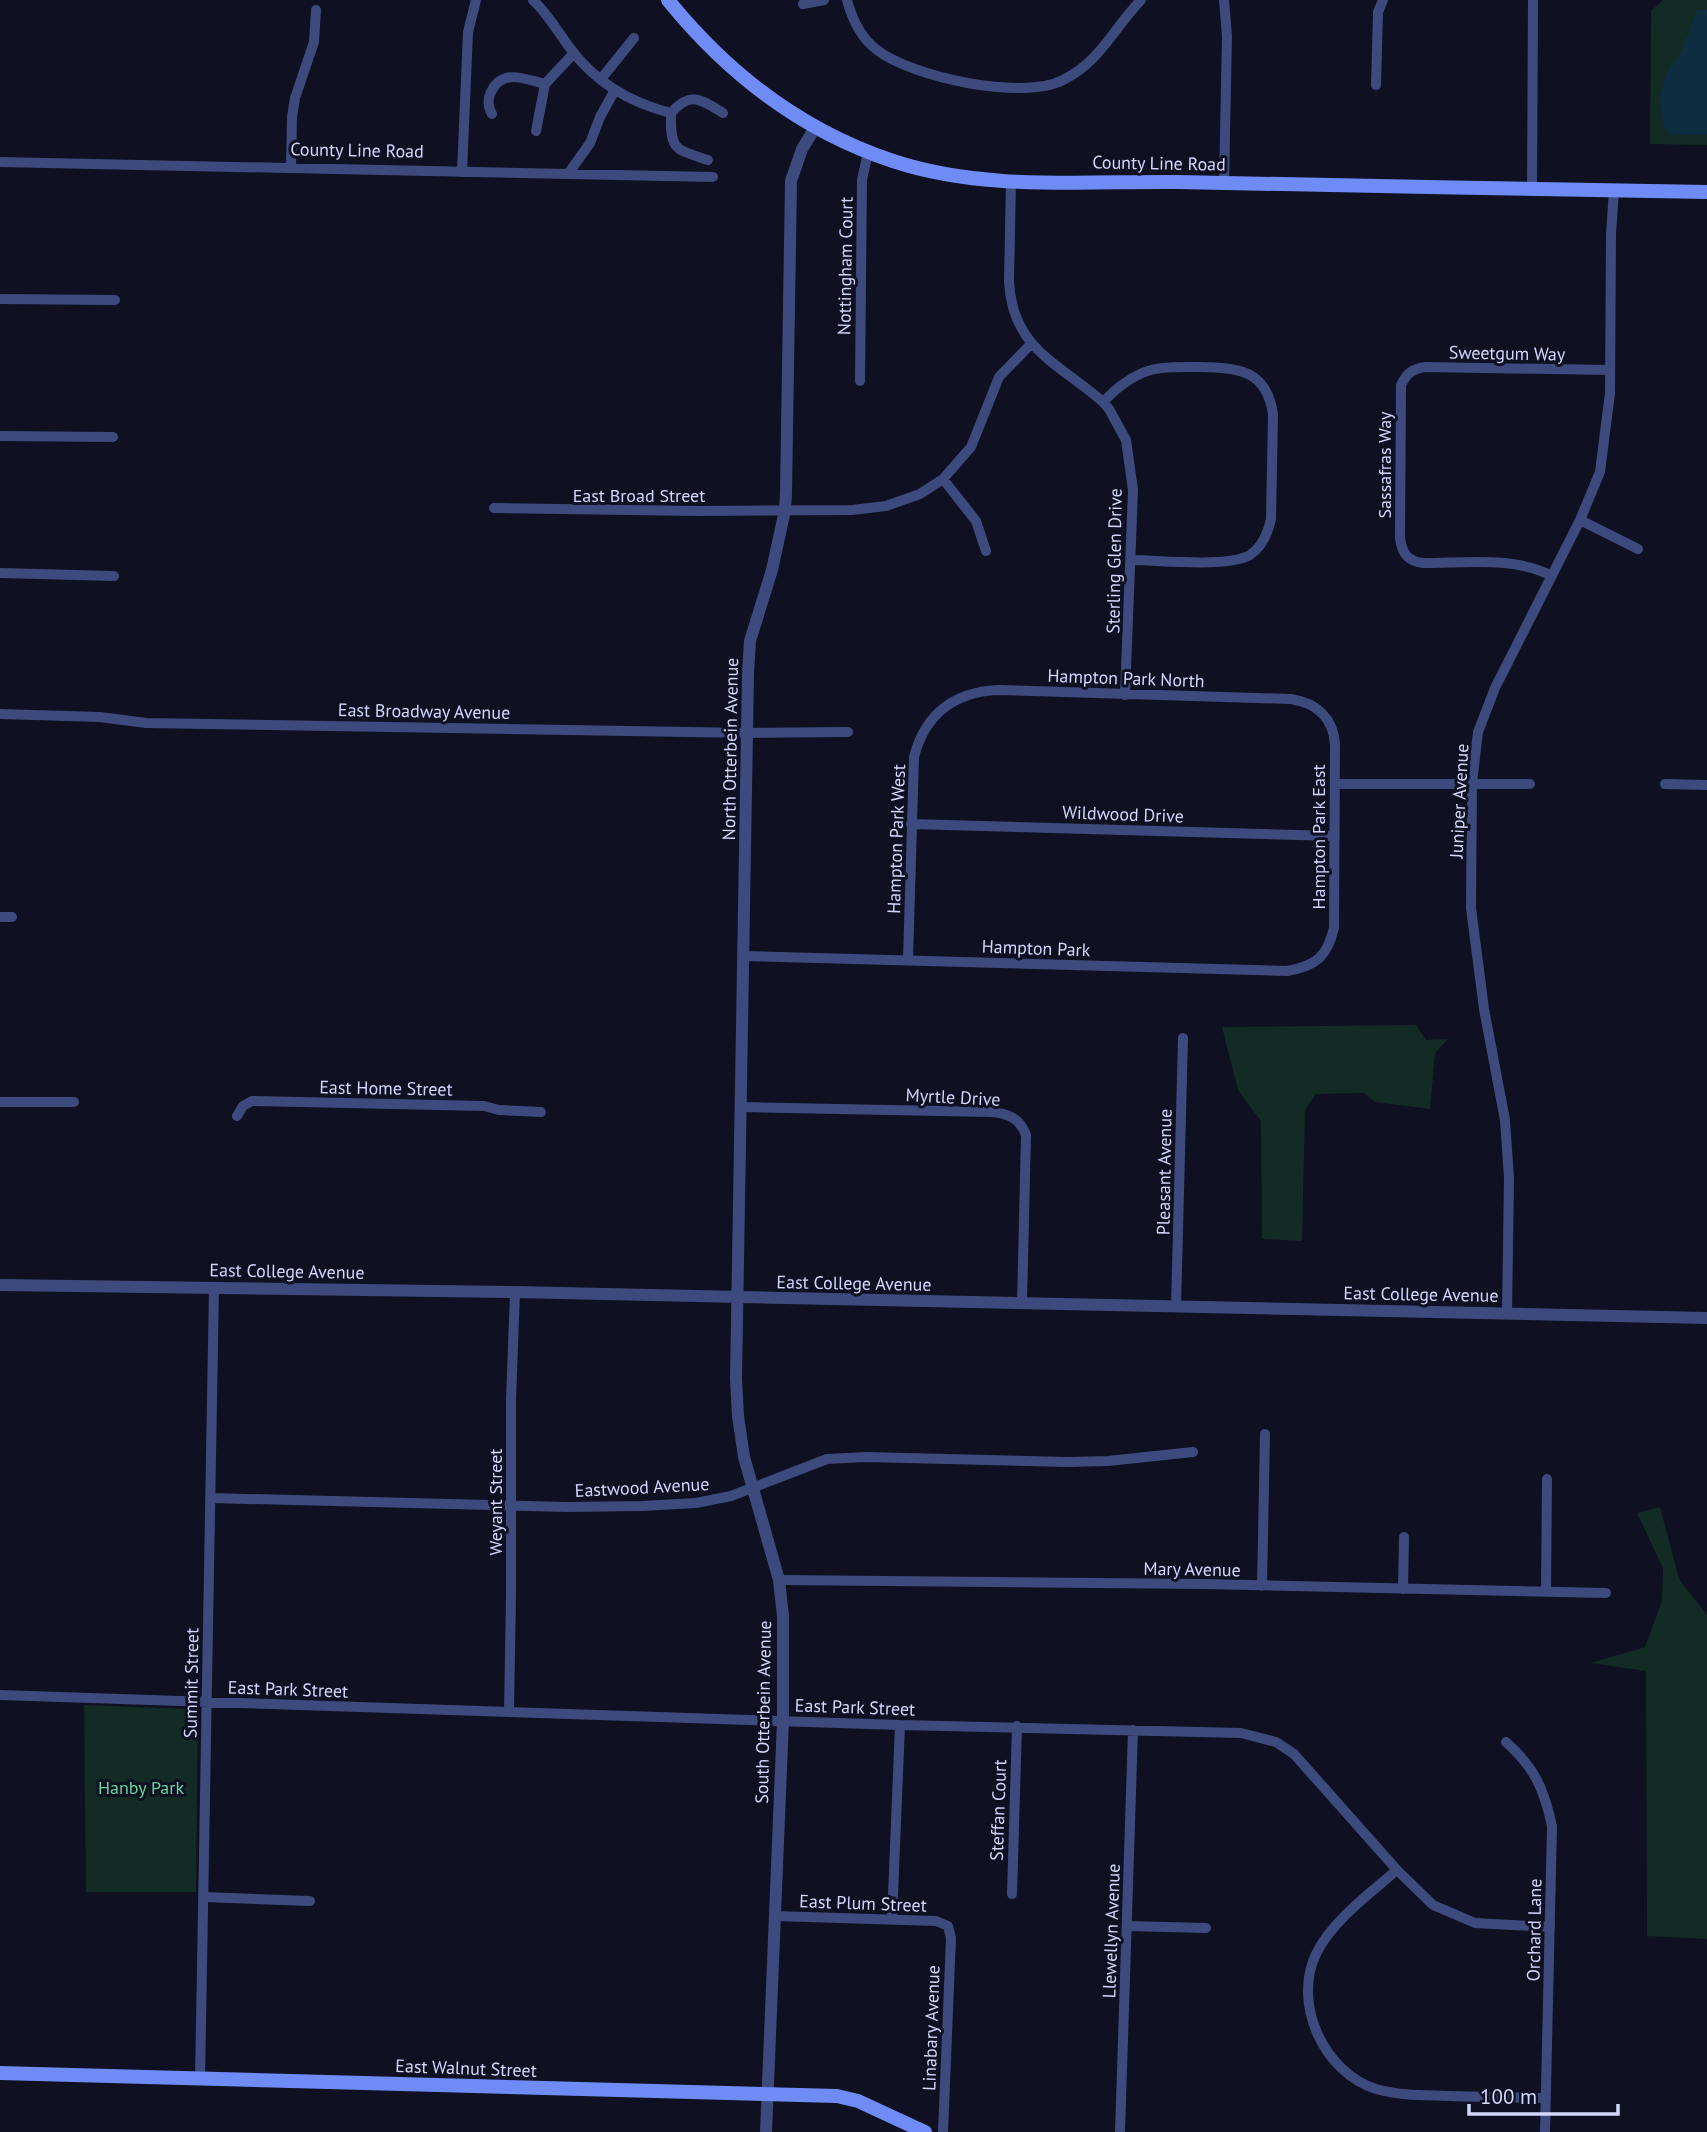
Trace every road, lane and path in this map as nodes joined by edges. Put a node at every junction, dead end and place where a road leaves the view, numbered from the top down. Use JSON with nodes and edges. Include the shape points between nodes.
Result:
{"nodes":[{"id":1,"x":476,"y":0,"type":"edge"},
{"id":2,"x":533,"y":0,"type":"edge"},
{"id":3,"x":668,"y":0,"type":"edge"},
{"id":4,"x":824,"y":0,"type":"edge"},
{"id":5,"x":846,"y":0,"type":"edge"},
{"id":6,"x":1141,"y":0,"type":"edge"},
{"id":7,"x":1224,"y":0,"type":"edge"},
{"id":8,"x":1383,"y":0,"type":"edge"},
{"id":9,"x":1533,"y":0,"type":"edge"},
{"id":10,"x":803,"y":4,"type":"dead end"},
{"id":11,"x":316,"y":10,"type":"dead end"},
{"id":12,"x":634,"y":38,"type":"dead end"},
{"id":13,"x":574,"y":53,"type":"junction"},
{"id":14,"x":601,"y":79,"type":"junction"},
{"id":15,"x":545,"y":84,"type":"junction"},
{"id":16,"x":1376,"y":85,"type":"dead end"},
{"id":17,"x":615,"y":90,"type":"junction"},
{"id":18,"x":671,"y":113,"type":"junction"},
{"id":19,"x":723,"y":113,"type":"dead end"},
{"id":20,"x":492,"y":114,"type":"dead end"},
{"id":21,"x":815,"y":128,"type":"junction"},
{"id":22,"x":536,"y":131,"type":"dead end"},
{"id":23,"x":869,"y":152,"type":"junction"},
{"id":24,"x":708,"y":160,"type":"dead end"},
{"id":25,"x":0,"y":162,"type":"edge"},
{"id":26,"x":291,"y":168,"type":"junction"},
{"id":27,"x":462,"y":172,"type":"junction"},
{"id":28,"x":568,"y":174,"type":"junction"},
{"id":29,"x":713,"y":177,"type":"dead end"},
{"id":30,"x":1011,"y":181,"type":"junction"},
{"id":31,"x":1224,"y":183,"type":"junction"},
{"id":32,"x":1532,"y":189,"type":"junction"},
{"id":33,"x":1614,"y":190,"type":"junction"},
{"id":34,"x":1707,"y":192,"type":"edge"},
{"id":35,"x":0,"y":299,"type":"edge"},
{"id":36,"x":115,"y":300,"type":"dead end"},
{"id":37,"x":1031,"y":344,"type":"junction"},
{"id":38,"x":1609,"y":370,"type":"junction"},
{"id":39,"x":1406,"y":374,"type":"joint"},
{"id":40,"x":860,"y":381,"type":"dead end"},
{"id":41,"x":1103,"y":402,"type":"junction"},
{"id":42,"x":0,"y":436,"type":"edge"},
{"id":43,"x":113,"y":437,"type":"dead end"},
{"id":44,"x":943,"y":479,"type":"junction"},
{"id":45,"x":494,"y":509,"type":"dead end"},
{"id":46,"x":785,"y":510,"type":"junction"},
{"id":47,"x":1580,"y":520,"type":"junction"},
{"id":48,"x":1638,"y":549,"type":"dead end"},
{"id":49,"x":986,"y":551,"type":"dead end"},
{"id":50,"x":1131,"y":560,"type":"junction"},
{"id":51,"x":0,"y":573,"type":"edge"},
{"id":52,"x":114,"y":576,"type":"dead end"},
{"id":53,"x":1552,"y":576,"type":"junction"},
{"id":54,"x":1125,"y":695,"type":"junction"},
{"id":55,"x":0,"y":714,"type":"edge"},
{"id":56,"x":1327,"y":718,"type":"joint"},
{"id":57,"x":929,"y":723,"type":"joint"},
{"id":58,"x":848,"y":732,"type":"dead end"},
{"id":59,"x":748,"y":733,"type":"junction"},
{"id":60,"x":1472,"y":783,"type":"junction"},
{"id":61,"x":1335,"y":784,"type":"junction"},
{"id":62,"x":1530,"y":784,"type":"dead end"},
{"id":63,"x":1665,"y":784,"type":"dead end"},
{"id":64,"x":1707,"y":785,"type":"edge"},
{"id":65,"x":911,"y":824,"type":"junction"},
{"id":66,"x":1334,"y":836,"type":"junction"},
{"id":67,"x":0,"y":917,"type":"edge"},
{"id":68,"x":12,"y":917,"type":"dead end"},
{"id":69,"x":1323,"y":955,"type":"joint"},
{"id":70,"x":744,"y":956,"type":"junction"},
{"id":71,"x":908,"y":960,"type":"junction"},
{"id":72,"x":1183,"y":1038,"type":"dead end"},
{"id":73,"x":0,"y":1102,"type":"edge"},
{"id":74,"x":74,"y":1102,"type":"dead end"},
{"id":75,"x":741,"y":1107,"type":"junction"},
{"id":76,"x":541,"y":1112,"type":"dead end"},
{"id":77,"x":237,"y":1116,"type":"dead end"},
{"id":78,"x":0,"y":1285,"type":"edge"},
{"id":79,"x":214,"y":1287,"type":"junction"},
{"id":80,"x":515,"y":1292,"type":"junction"},
{"id":81,"x":736,"y":1298,"type":"junction"},
{"id":82,"x":1022,"y":1303,"type":"junction"},
{"id":83,"x":1177,"y":1307,"type":"junction"},
{"id":84,"x":1507,"y":1313,"type":"junction"},
{"id":85,"x":1707,"y":1318,"type":"edge"},
{"id":86,"x":1265,"y":1434,"type":"dead end"},
{"id":87,"x":1193,"y":1452,"type":"dead end"},
{"id":88,"x":1547,"y":1479,"type":"dead end"},
{"id":89,"x":753,"y":1489,"type":"junction"},
{"id":90,"x":211,"y":1499,"type":"junction"},
{"id":91,"x":510,"y":1506,"type":"junction"},
{"id":92,"x":1404,"y":1537,"type":"dead end"},
{"id":93,"x":779,"y":1580,"type":"junction"},
{"id":94,"x":1262,"y":1586,"type":"junction"},
{"id":95,"x":1403,"y":1589,"type":"junction"},
{"id":96,"x":1546,"y":1592,"type":"junction"},
{"id":97,"x":1605,"y":1594,"type":"dead end"},
{"id":98,"x":0,"y":1695,"type":"edge"},
{"id":99,"x":206,"y":1702,"type":"junction"},
{"id":100,"x":509,"y":1712,"type":"junction"},
{"id":101,"x":783,"y":1721,"type":"junction"},
{"id":102,"x":900,"y":1725,"type":"junction"},
{"id":103,"x":1017,"y":1726,"type":"junction"},
{"id":104,"x":1133,"y":1730,"type":"junction"},
{"id":105,"x":1506,"y":1742,"type":"dead end"},
{"id":106,"x":1397,"y":1870,"type":"junction"},
{"id":107,"x":1012,"y":1894,"type":"dead end"},
{"id":108,"x":203,"y":1897,"type":"junction"},
{"id":109,"x":310,"y":1901,"type":"dead end"},
{"id":110,"x":775,"y":1916,"type":"junction"},
{"id":111,"x":892,"y":1919,"type":"junction"},
{"id":112,"x":948,"y":1926,"type":"joint"},
{"id":113,"x":1127,"y":1926,"type":"junction"},
{"id":114,"x":1550,"y":1927,"type":"junction"},
{"id":115,"x":1206,"y":1928,"type":"dead end"},
{"id":116,"x":0,"y":2073,"type":"edge"},
{"id":117,"x":200,"y":2080,"type":"junction"},
{"id":118,"x":767,"y":2095,"type":"junction"},
{"id":119,"x":1546,"y":2098,"type":"junction"},
{"id":120,"x":766,"y":2132,"type":"edge"},
{"id":121,"x":925,"y":2132,"type":"edge"},
{"id":122,"x":943,"y":2132,"type":"edge"},
{"id":123,"x":1120,"y":2132,"type":"edge"},
{"id":124,"x":1545,"y":2132,"type":"edge"}],
"edges":[{"from":1,"to":27,"type":"street","via":[[468,32]]},
{"from":2,"to":13,"type":"street"},
{"from":3,"to":21,"type":"main road","name":"County Line Road","via":[[739,75]]},
{"from":4,"to":10,"type":"street"},
{"from":5,"to":6,"type":"street","via":[[863,37],[892,61],[955,80],[1020,89],[1059,83],[1078,72],[1095,58]]},
{"from":7,"to":31,"type":"street"},
{"from":8,"to":16,"type":"street","via":[[1378,12]]},
{"from":9,"to":32,"type":"street"},
{"from":11,"to":26,"type":"street","via":[[314,42],[295,98]]},
{"from":12,"to":14,"type":"street"},
{"from":13,"to":14,"type":"street"},
{"from":13,"to":15,"type":"street"},
{"from":14,"to":17,"type":"street"},
{"from":15,"to":20,"type":"street","via":[[509,76],[501,79],[488,102]]},
{"from":15,"to":22,"type":"street"},
{"from":17,"to":18,"type":"street"},
{"from":17,"to":28,"type":"street","via":[[590,143]]},
{"from":18,"to":19,"type":"street","via":[[694,98]]},
{"from":18,"to":24,"type":"street","via":[[674,145]]},
{"from":21,"to":23,"type":"main road","name":"County Line Road"},
{"from":21,"to":46,"type":"street","name":"North Otterbein Avenue","via":[[795,165],[790,193]]},
{"from":23,"to":30,"type":"main road","name":"County Line Road","via":[[918,169]]},
{"from":23,"to":40,"type":"street","name":"Nottingham Court","via":[[862,180]]},
{"from":25,"to":26,"type":"street","name":"County Line Road"},
{"from":26,"to":27,"type":"street","name":"County Line Road"},
{"from":27,"to":28,"type":"street","name":"County Line Road"},
{"from":28,"to":29,"type":"street","name":"County Line Road"},
{"from":30,"to":31,"type":"main road","name":"County Line Road"},
{"from":30,"to":37,"type":"street","name":"Sterling Glen Drive","via":[[1010,295]]},
{"from":31,"to":32,"type":"main road","name":"County Line Road"},
{"from":32,"to":33,"type":"main road","name":"County Line Road"},
{"from":33,"to":34,"type":"main road","name":"County Line Road"},
{"from":33,"to":38,"type":"street","name":"Juniper Avenue"},
{"from":35,"to":36,"type":"street"},
{"from":37,"to":41,"type":"street","name":"Sterling Glen Drive"},
{"from":37,"to":44,"type":"street","name":"East Broad Street","via":[[999,377],[971,447]]},
{"from":38,"to":39,"type":"street","name":"Sweetgum Way","via":[[1425,367]]},
{"from":38,"to":47,"type":"street","name":"Juniper Avenue","via":[[1600,472]]},
{"from":39,"to":53,"type":"street","name":"Sassafras Way","via":[[1400,396],[1400,538],[1405,556],[1423,563],[1504,563],[1537,568]]},
{"from":41,"to":50,"type":"street","name":"Sterling Glen Drive","via":[[1126,440],[1133,490]]},
{"from":41,"to":50,"type":"street","via":[[1130,379],[1176,367],[1240,370],[1260,381],[1271,402],[1271,519],[1260,546],[1242,559],[1221,562]]},
{"from":42,"to":43,"type":"street"},
{"from":44,"to":46,"type":"street","name":"East Broad Street","via":[[920,494],[886,506]]},
{"from":44,"to":49,"type":"street","via":[[976,521]]},
{"from":45,"to":46,"type":"street","name":"East Broad Street"},
{"from":46,"to":59,"type":"street","name":"North Otterbein Avenue","via":[[750,641]]},
{"from":47,"to":48,"type":"street"},
{"from":47,"to":53,"type":"street","name":"Juniper Avenue"},
{"from":50,"to":54,"type":"street","name":"Sterling Glen Drive"},
{"from":51,"to":52,"type":"street"},
{"from":53,"to":60,"type":"street","name":"Juniper Avenue","via":[[1482,721]]},
{"from":54,"to":56,"type":"street","name":"Hampton Park North","via":[[1291,699],[1312,705]]},
{"from":54,"to":57,"type":"street","name":"Hampton Park North","via":[[985,690],[951,702]]},
{"from":55,"to":59,"type":"street","name":"East Broadway Avenue","via":[[146,723]]},
{"from":56,"to":61,"type":"street","name":"Hampton Park East","via":[[1334,739]]},
{"from":57,"to":65,"type":"street","name":"Hampton Park West","via":[[914,757]]},
{"from":58,"to":59,"type":"street","name":"East Broadway Avenue"},
{"from":59,"to":70,"type":"street","name":"North Otterbein Avenue"},
{"from":60,"to":61,"type":"street"},
{"from":60,"to":62,"type":"street"},
{"from":60,"to":84,"type":"street","name":"Juniper Avenue","via":[[1471,908],[1509,1178]]},
{"from":61,"to":66,"type":"street","name":"Hampton Park East"},
{"from":63,"to":64,"type":"street"},
{"from":65,"to":66,"type":"street","name":"Wildwood Drive"},
{"from":65,"to":71,"type":"street","name":"Hampton Park West"},
{"from":66,"to":69,"type":"street","name":"Hampton Park East","via":[[1334,928]]},
{"from":67,"to":68,"type":"street"},
{"from":69,"to":71,"type":"street","name":"Hampton Park","via":[[1307,967],[1287,971]]},
{"from":70,"to":71,"type":"street","name":"Hampton Park"},
{"from":70,"to":75,"type":"street","name":"North Otterbein Avenue"},
{"from":72,"to":83,"type":"street","name":"Pleasant Avenue"},
{"from":73,"to":74,"type":"street"},
{"from":75,"to":81,"type":"street","name":"North Otterbein Avenue"},
{"from":75,"to":82,"type":"street","name":"Myrtle Drive","via":[[990,1112],[1018,1121],[1026,1135]]},
{"from":76,"to":77,"type":"street","name":"East Home Street","via":[[484,1106],[253,1101]]},
{"from":78,"to":79,"type":"street","name":"East College Avenue"},
{"from":79,"to":80,"type":"street","name":"East College Avenue"},
{"from":79,"to":90,"type":"street","name":"Summit Street"},
{"from":80,"to":81,"type":"street","name":"East College Avenue"},
{"from":80,"to":91,"type":"street","name":"Weyant Street"},
{"from":81,"to":82,"type":"street","name":"East College Avenue"},
{"from":81,"to":89,"type":"street","name":"South Otterbein Avenue","via":[[738,1416]]},
{"from":82,"to":83,"type":"street","name":"East College Avenue"},
{"from":83,"to":84,"type":"street","name":"East College Avenue"},
{"from":84,"to":85,"type":"street","name":"East College Avenue"},
{"from":86,"to":94,"type":"street"},
{"from":87,"to":89,"type":"street","name":"Eastwood Avenue","via":[[1068,1462],[846,1457],[796,1469]]},
{"from":88,"to":96,"type":"street"},
{"from":89,"to":91,"type":"street","name":"Eastwood Avenue","via":[[696,1503]]},
{"from":89,"to":93,"type":"street","name":"South Otterbein Avenue"},
{"from":90,"to":91,"type":"street","name":"Eastwood Avenue"},
{"from":90,"to":99,"type":"street","name":"Summit Street"},
{"from":91,"to":100,"type":"street","name":"Weyant Street"},
{"from":92,"to":95,"type":"street"},
{"from":93,"to":94,"type":"street","name":"Mary Avenue"},
{"from":93,"to":101,"type":"street","name":"South Otterbein Avenue"},
{"from":94,"to":95,"type":"street","name":"Mary Avenue"},
{"from":95,"to":96,"type":"street","name":"Mary Avenue"},
{"from":96,"to":97,"type":"street","name":"Mary Avenue"},
{"from":98,"to":99,"type":"street","name":"East Park Street"},
{"from":99,"to":100,"type":"street","name":"East Park Street"},
{"from":99,"to":108,"type":"street","name":"Summit Street"},
{"from":100,"to":101,"type":"street","name":"East Park Street"},
{"from":101,"to":102,"type":"street","name":"East Park Street"},
{"from":101,"to":110,"type":"street","name":"South Otterbein Avenue"},
{"from":102,"to":103,"type":"street","name":"East Park Street"},
{"from":102,"to":111,"type":"street"},
{"from":103,"to":104,"type":"street","name":"East Park Street"},
{"from":103,"to":107,"type":"street","name":"Steffan Court"},
{"from":104,"to":106,"type":"street","name":"East Park Street","via":[[1241,1733],[1276,1742],[1310,1769]]},
{"from":104,"to":113,"type":"street","name":"Llewellyn Avenue"},
{"from":105,"to":114,"type":"street","name":"Orchard Lane","via":[[1536,1775],[1546,1799],[1552,1826]]},
{"from":106,"to":114,"type":"street","name":"East Park Street","via":[[1433,1905],[1475,1923]]},
{"from":106,"to":119,"type":"street","via":[[1349,1912],[1316,1954],[1308,1989],[1310,2007],[1329,2055],[1353,2078],[1402,2095]]},
{"from":108,"to":109,"type":"street"},
{"from":108,"to":117,"type":"street","name":"Summit Street"},
{"from":110,"to":111,"type":"street","name":"East Plum Street"},
{"from":110,"to":118,"type":"street","name":"South Otterbein Avenue"},
{"from":111,"to":112,"type":"street","name":"East Plum Street"},
{"from":112,"to":122,"type":"street","name":"Linabary Avenue"},
{"from":113,"to":115,"type":"street"},
{"from":113,"to":123,"type":"street","name":"Llewellyn Avenue"},
{"from":114,"to":119,"type":"street","name":"Orchard Lane"},
{"from":116,"to":117,"type":"main road","name":"East Walnut Street"},
{"from":117,"to":118,"type":"main road","name":"East Walnut Street"},
{"from":118,"to":120,"type":"street","name":"South Otterbein Avenue"},
{"from":118,"to":121,"type":"main road","name":"East Walnut Street","via":[[858,2101]]},
{"from":119,"to":124,"type":"street","name":"Orchard Lane"}]}
